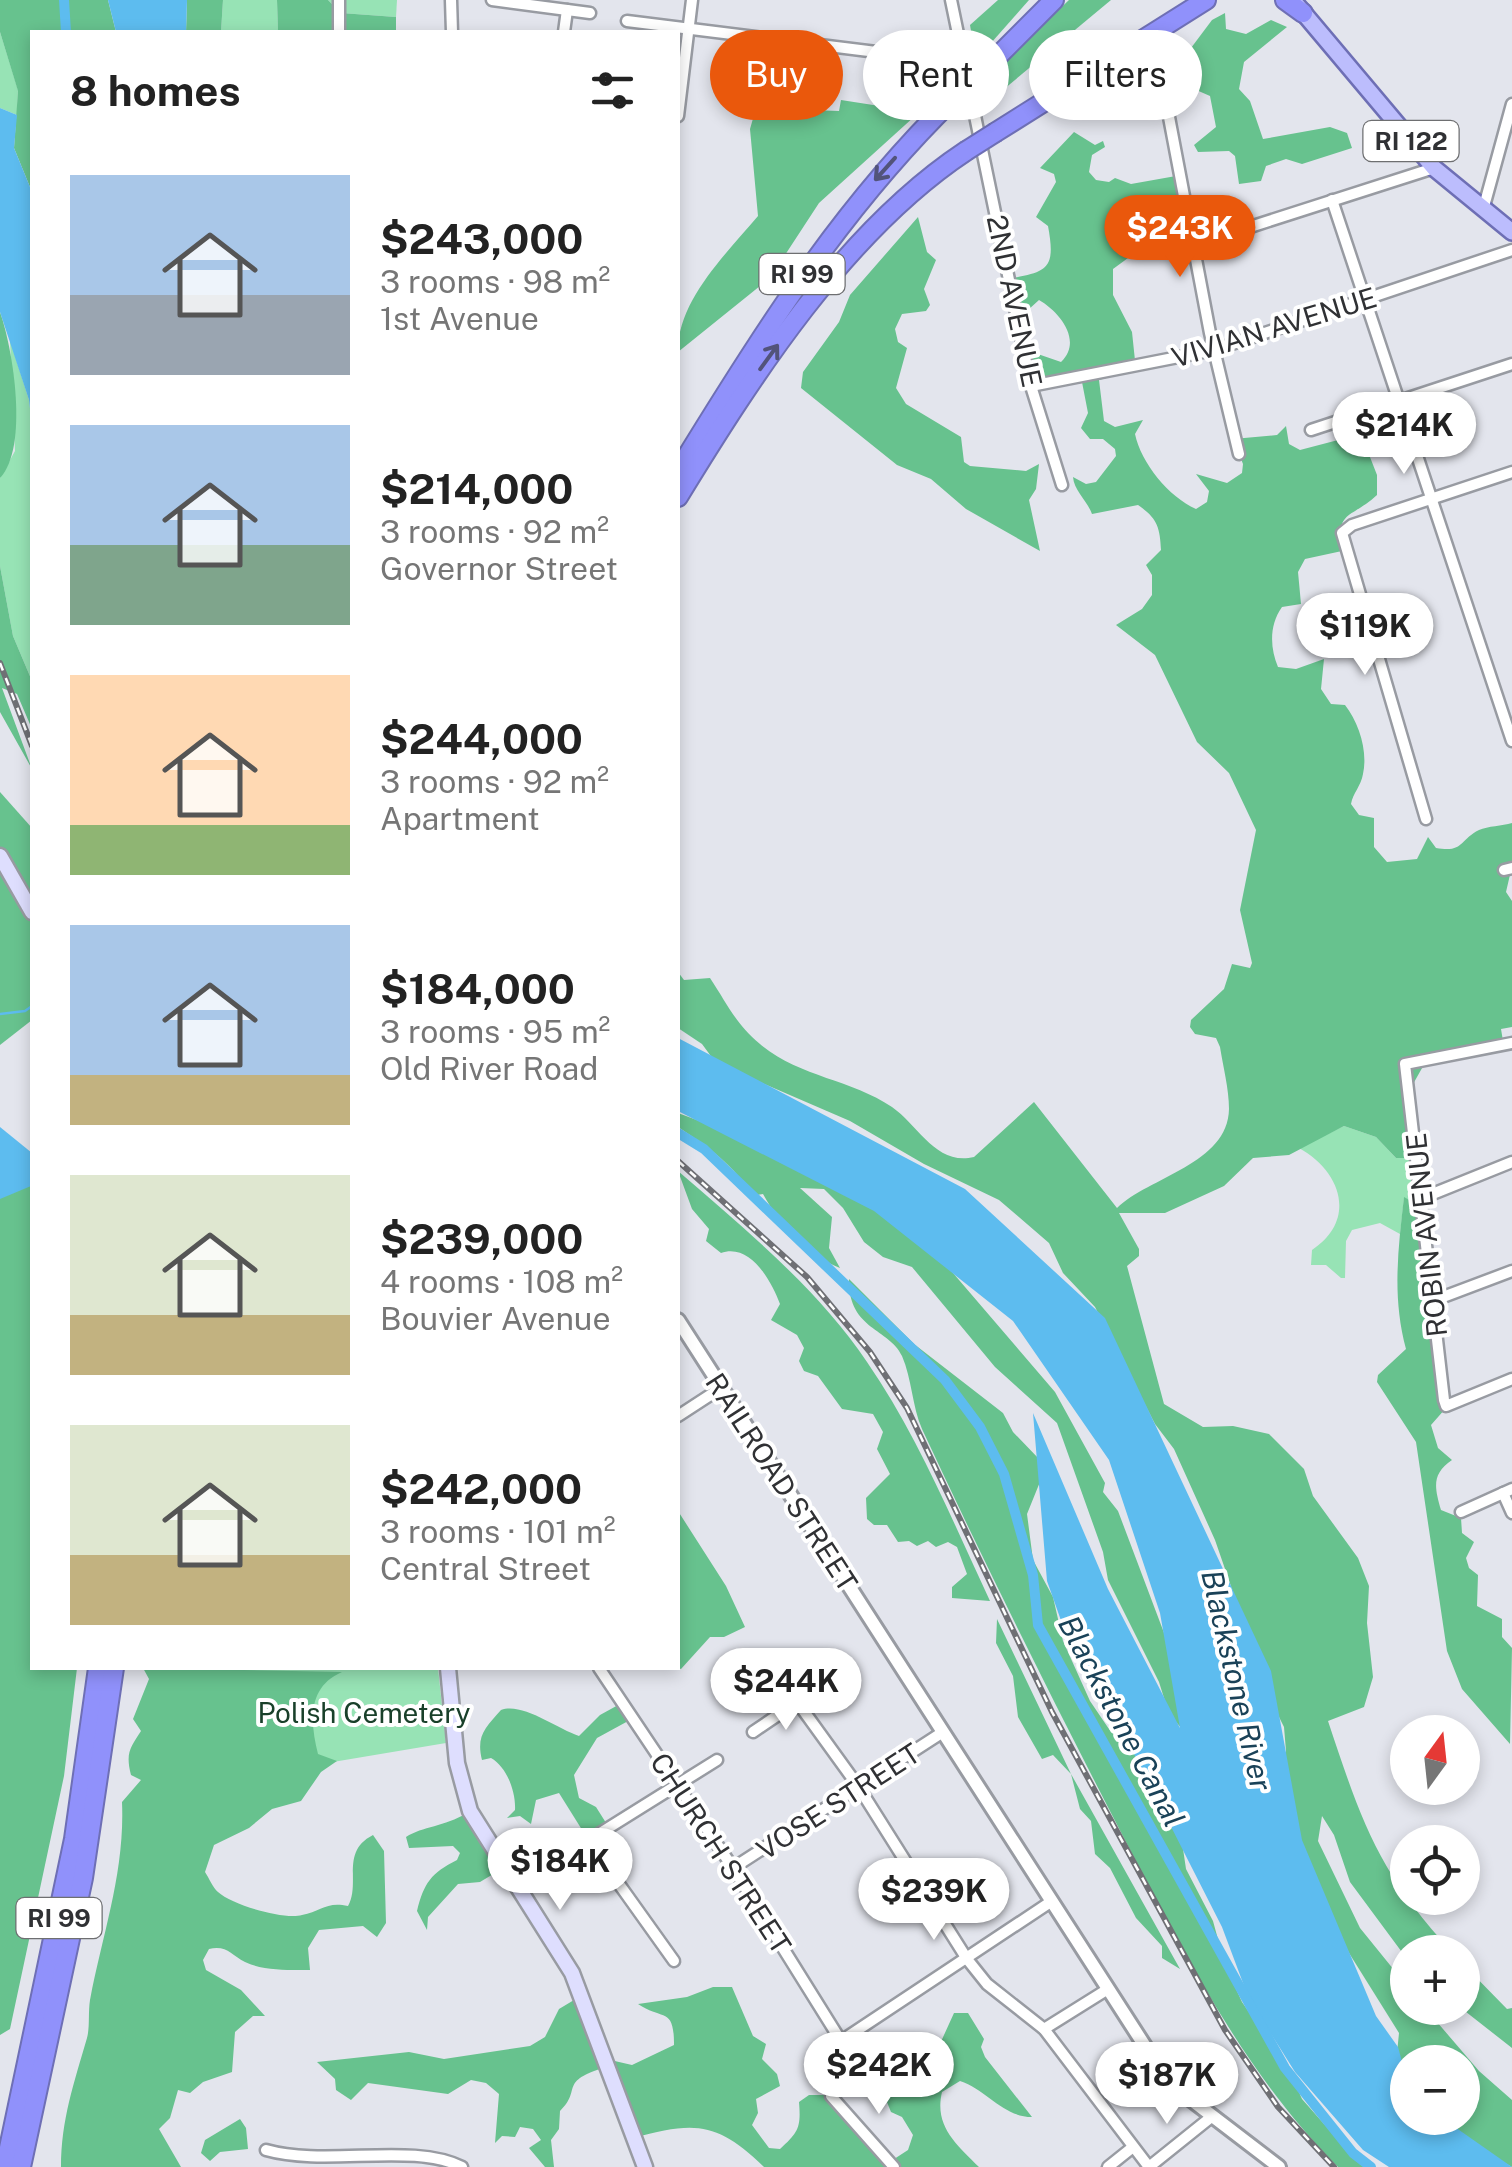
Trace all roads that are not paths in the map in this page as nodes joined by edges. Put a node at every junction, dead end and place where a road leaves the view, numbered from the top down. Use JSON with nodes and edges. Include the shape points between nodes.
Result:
{"nodes":[{"id":1,"x":339,"y":0,"type":"edge"},
{"id":2,"x":453,"y":0,"type":"edge"},
{"id":3,"x":492,"y":0,"type":"edge"},
{"id":4,"x":692,"y":0,"type":"edge"},
{"id":5,"x":951,"y":0,"type":"edge"},
{"id":6,"x":1054,"y":0,"type":"edge"},
{"id":7,"x":1206,"y":0,"type":"edge"},
{"id":8,"x":1296,"y":3,"type":"edge"},
{"id":9,"x":567,"y":10,"type":"junction"},
{"id":10,"x":590,"y":13,"type":"dead end"},
{"id":11,"x":628,"y":20,"type":"dead end"},
{"id":12,"x":689,"y":26,"type":"junction"},
{"id":13,"x":339,"y":30,"type":"edge"},
{"id":14,"x":452,"y":30,"type":"edge"},
{"id":15,"x":564,"y":30,"type":"edge"},
{"id":16,"x":961,"y":30,"type":"edge"},
{"id":17,"x":1009,"y":37,"type":"edge"},
{"id":18,"x":863,"y":51,"type":"edge"},
{"id":19,"x":680,"y":100,"type":"edge"},
{"id":20,"x":1512,"y":104,"type":"edge"},
{"id":21,"x":932,"y":120,"type":"edge"},
{"id":22,"x":977,"y":120,"type":"edge"},
{"id":23,"x":1170,"y":120,"type":"edge"},
{"id":24,"x":1434,"y":168,"type":"junction"},
{"id":25,"x":1332,"y":200,"type":"junction"},
{"id":26,"x":1482,"y":211,"type":"junction"},
{"id":27,"x":1247,"y":228,"type":"dead end"},
{"id":28,"x":1512,"y":232,"type":"edge"},
{"id":29,"x":1512,"y":250,"type":"edge"},
{"id":30,"x":1366,"y":301,"type":"junction"},
{"id":31,"x":1214,"y":350,"type":"junction"},
{"id":32,"x":1512,"y":364,"type":"edge"},
{"id":33,"x":1031,"y":386,"type":"junction"},
{"id":34,"x":1400,"y":400,"type":"junction"},
{"id":35,"x":1311,"y":430,"type":"dead end"},
{"id":36,"x":1239,"y":454,"type":"dead end"},
{"id":37,"x":680,"y":468,"type":"edge"},
{"id":38,"x":1512,"y":472,"type":"edge"},
{"id":39,"x":1062,"y":485,"type":"dead end"},
{"id":40,"x":680,"y":494,"type":"edge"},
{"id":41,"x":1432,"y":498,"type":"junction"},
{"id":42,"x":1512,"y":741,"type":"edge"},
{"id":43,"x":1426,"y":819,"type":"dead end"},
{"id":44,"x":0,"y":856,"type":"edge"},
{"id":45,"x":30,"y":908,"type":"edge"},
{"id":46,"x":1512,"y":1043,"type":"edge"},
{"id":47,"x":1512,"y":1162,"type":"edge"},
{"id":48,"x":1420,"y":1199,"type":"junction"},
{"id":49,"x":1512,"y":1270,"type":"edge"},
{"id":50,"x":1435,"y":1300,"type":"junction"},
{"id":51,"x":680,"y":1323,"type":"edge"},
{"id":52,"x":1512,"y":1379,"type":"edge"},
{"id":53,"x":721,"y":1388,"type":"junction"},
{"id":54,"x":680,"y":1415,"type":"edge"},
{"id":55,"x":1508,"y":1491,"type":"edge"},
{"id":56,"x":1461,"y":1512,"type":"dead end"},
{"id":57,"x":1512,"y":1513,"type":"edge"},
{"id":58,"x":98,"y":1670,"type":"edge"},
{"id":59,"x":114,"y":1670,"type":"edge"},
{"id":60,"x":448,"y":1670,"type":"edge"},
{"id":61,"x":600,"y":1670,"type":"edge"},
{"id":62,"x":777,"y":1674,"type":"dead end"},
{"id":63,"x":797,"y":1702,"type":"junction"},
{"id":64,"x":753,"y":1732,"type":"dead end"},
{"id":65,"x":943,"y":1732,"type":"junction"},
{"id":66,"x":717,"y":1760,"type":"dead end"},
{"id":67,"x":676,"y":1786,"type":"junction"},
{"id":68,"x":858,"y":1786,"type":"junction"},
{"id":69,"x":589,"y":1842,"type":"junction"},
{"id":70,"x":733,"y":1868,"type":"junction"},
{"id":71,"x":516,"y":1885,"type":"junction"},
{"id":72,"x":1052,"y":1901,"type":"junction"},
{"id":73,"x":968,"y":1959,"type":"junction"},
{"id":74,"x":674,"y":1962,"type":"dead end"},
{"id":75,"x":1108,"y":1990,"type":"junction"},
{"id":76,"x":1044,"y":2028,"type":"junction"},
{"id":77,"x":831,"y":2096,"type":"dead end"},
{"id":78,"x":1210,"y":2118,"type":"junction"},
{"id":79,"x":1134,"y":2147,"type":"junction"},
{"id":80,"x":266,"y":2150,"type":"dead end"},
{"id":81,"x":300,"y":2163,"type":"edge"},
{"id":82,"x":5,"y":2167,"type":"edge"},
{"id":83,"x":21,"y":2167,"type":"edge"},
{"id":84,"x":462,"y":2167,"type":"edge"},
{"id":85,"x":645,"y":2167,"type":"edge"},
{"id":86,"x":894,"y":2167,"type":"edge"},
{"id":87,"x":1108,"y":2167,"type":"edge"},
{"id":88,"x":1149,"y":2167,"type":"edge"},
{"id":89,"x":1279,"y":2167,"type":"edge"}],
"edges":[{"from":1,"to":13,"type":"street"},
{"from":2,"to":14,"type":"street"},
{"from":3,"to":9,"type":"street"},
{"from":4,"to":12,"type":"street"},
{"from":5,"to":16,"type":"street","name":"2ND AVENUE"},
{"from":6,"to":17,"type":"highway","number":"RI 99"},
{"from":40,"to":7,"type":"highway","number":"RI 99","one_way":true,"bridge":true,"via":[[742,394],[823,289],[914,192],[966,151]]},
{"from":8,"to":24,"type":"main road","number":"RI 122"},
{"from":9,"to":10,"type":"street"},
{"from":9,"to":15,"type":"street"},
{"from":11,"to":12,"type":"street"},
{"from":12,"to":18,"type":"street"},
{"from":12,"to":19,"type":"street"},
{"from":20,"to":26,"type":"street"},
{"from":21,"to":37,"type":"highway","number":"RI 99","one_way":true,"bridge":true,"via":[[824,243]]},
{"from":22,"to":33,"type":"street","name":"2ND AVENUE"},
{"from":23,"to":31,"type":"street"},
{"from":24,"to":25,"type":"street"},
{"from":24,"to":26,"type":"main road","number":"RI 122"},
{"from":25,"to":27,"type":"street"},
{"from":25,"to":30,"type":"street"},
{"from":26,"to":28,"type":"main road","number":"RI 122"},
{"from":29,"to":30,"type":"street","name":"VIVIAN AVENUE"},
{"from":30,"to":31,"type":"street","name":"VIVIAN AVENUE"},
{"from":30,"to":34,"type":"street"},
{"from":31,"to":33,"type":"street","name":"VIVIAN AVENUE"},
{"from":31,"to":36,"type":"street"},
{"from":32,"to":34,"type":"street"},
{"from":33,"to":39,"type":"street","name":"2ND AVENUE"},
{"from":34,"to":35,"type":"street"},
{"from":34,"to":41,"type":"street"},
{"from":38,"to":41,"type":"street"},
{"from":41,"to":42,"type":"street"},
{"from":41,"to":43,"type":"street","via":[[1342,533]]},
{"from":44,"to":45,"type":"main road"},
{"from":46,"to":48,"type":"street","name":"ROBIN AVENUE","via":[[1405,1064]]},
{"from":47,"to":48,"type":"street"},
{"from":48,"to":50,"type":"street","name":"ROBIN AVENUE"},
{"from":49,"to":50,"type":"street"},
{"from":50,"to":52,"type":"street","name":"ROBIN AVENUE","via":[[1446,1406]]},
{"from":51,"to":53,"type":"street","name":"RAILROAD STREET"},
{"from":53,"to":54,"type":"street"},
{"from":53,"to":65,"type":"street","name":"RAILROAD STREET"},
{"from":55,"to":56,"type":"street"},
{"from":55,"to":57,"type":"street"},
{"from":58,"to":82,"type":"highway","number":"RI 99","via":[[74,1839]]},
{"from":59,"to":83,"type":"highway","number":"RI 99","via":[[84,1878]]},
{"from":60,"to":71,"type":"main road","via":[[463,1790]]},
{"from":61,"to":67,"type":"street","name":"CHURCH STREET"},
{"from":62,"to":63,"type":"street"},
{"from":63,"to":64,"type":"street"},
{"from":63,"to":68,"type":"street"},
{"from":65,"to":68,"type":"street","name":"VOSE STREET"},
{"from":65,"to":72,"type":"street","name":"RAILROAD STREET"},
{"from":66,"to":67,"type":"street"},
{"from":67,"to":69,"type":"street"},
{"from":67,"to":70,"type":"street","name":"CHURCH STREET"},
{"from":68,"to":70,"type":"street","name":"VOSE STREET"},
{"from":68,"to":73,"type":"street"},
{"from":69,"to":71,"type":"street"},
{"from":69,"to":74,"type":"street"},
{"from":70,"to":73,"type":"street","name":"CHURCH STREET","via":[[841,2041]]},
{"from":71,"to":85,"type":"main road","via":[[586,2003]]},
{"from":72,"to":73,"type":"street"},
{"from":72,"to":75,"type":"street","name":"RAILROAD STREET"},
{"from":73,"to":76,"type":"street","via":[[988,1984]]},
{"from":75,"to":76,"type":"street"},
{"from":75,"to":78,"type":"street","name":"RAILROAD STREET","via":[[1168,2082]]},
{"from":76,"to":79,"type":"street"},
{"from":77,"to":86,"type":"street"},
{"from":78,"to":88,"type":"street"},
{"from":78,"to":89,"type":"street","name":"RAILROAD STREET"},
{"from":79,"to":87,"type":"street"},
{"from":79,"to":88,"type":"street"},
{"from":80,"to":81,"type":"street"},
{"from":81,"to":84,"type":"street","via":[[438,2160]]}]}
